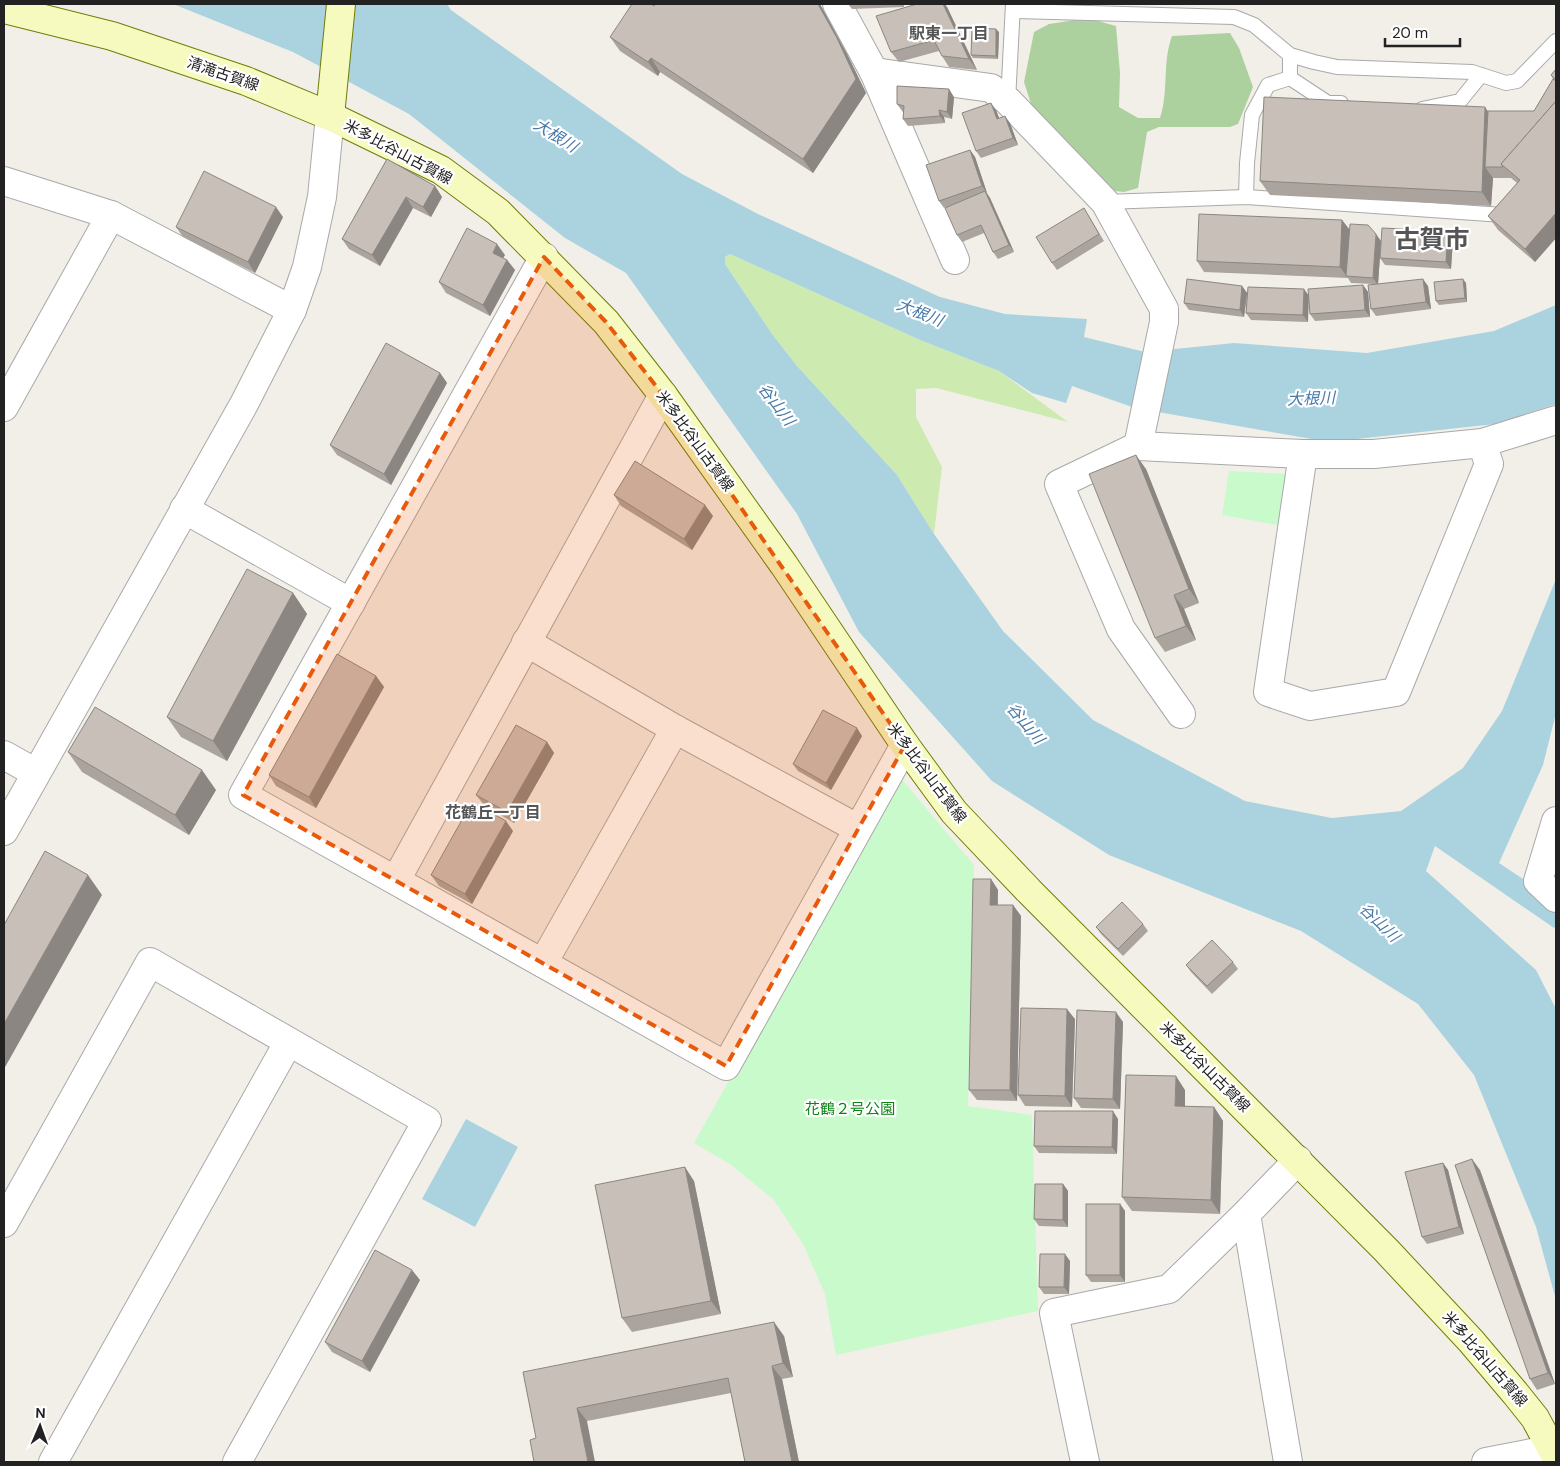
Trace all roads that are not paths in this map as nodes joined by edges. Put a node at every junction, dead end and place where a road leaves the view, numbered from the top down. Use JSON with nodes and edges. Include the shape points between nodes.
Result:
{"nodes":[{"id":1,"x":341,"y":4,"type":"edge"},
{"id":2,"x":837,"y":4,"type":"edge"},
{"id":3,"x":4,"y":8,"type":"edge"},
{"id":4,"x":1013,"y":8,"type":"edge"},
{"id":5,"x":1556,"y":41,"type":"edge"},
{"id":6,"x":1290,"y":55,"type":"junction"},
{"id":7,"x":874,"y":72,"type":"junction"},
{"id":8,"x":1481,"y":75,"type":"junction"},
{"id":9,"x":1290,"y":78,"type":"junction"},
{"id":10,"x":1008,"y":101,"type":"junction"},
{"id":11,"x":1354,"y":104,"type":"edge"},
{"id":12,"x":1405,"y":108,"type":"edge"},
{"id":13,"x":330,"y":116,"type":"junction"},
{"id":14,"x":4,"y":181,"type":"edge"},
{"id":15,"x":1246,"y":197,"type":"junction"},
{"id":16,"x":1105,"y":202,"type":"junction"},
{"id":17,"x":111,"y":215,"type":"junction"},
{"id":18,"x":1503,"y":215,"type":"edge"},
{"id":19,"x":544,"y":257,"type":"junction"},
{"id":20,"x":955,"y":260,"type":"dead end"},
{"id":21,"x":292,"y":310,"type":"junction"},
{"id":22,"x":663,"y":396,"type":"junction"},
{"id":23,"x":4,"y":407,"type":"edge"},
{"id":24,"x":1556,"y":420,"type":"edge"},
{"id":25,"x":1482,"y":443,"type":"junction"},
{"id":26,"x":1138,"y":446,"type":"junction"},
{"id":27,"x":1303,"y":454,"type":"junction"},
{"id":28,"x":184,"y":509,"type":"junction"},
{"id":29,"x":351,"y":603,"type":"junction"},
{"id":30,"x":526,"y":642,"type":"junction"},
{"id":31,"x":1181,"y":714,"type":"dead end"},
{"id":32,"x":675,"y":729,"type":"junction"},
{"id":33,"x":905,"y":745,"type":"junction"},
{"id":34,"x":4,"y":755,"type":"edge"},
{"id":35,"x":36,"y":773,"type":"junction"},
{"id":36,"x":1556,"y":821,"type":"edge"},
{"id":37,"x":857,"y":828,"type":"junction"},
{"id":38,"x":4,"y":831,"type":"edge"},
{"id":39,"x":396,"y":880,"type":"junction"},
{"id":40,"x":1556,"y":898,"type":"edge"},
{"id":41,"x":543,"y":963,"type":"junction"},
{"id":42,"x":288,"y":1043,"type":"junction"},
{"id":43,"x":1298,"y":1160,"type":"junction"},
{"id":44,"x":1246,"y":1214,"type":"junction"},
{"id":45,"x":4,"y":1223,"type":"edge"},
{"id":46,"x":1554,"y":1453,"type":"edge"},
{"id":47,"x":53,"y":1462,"type":"edge"},
{"id":48,"x":237,"y":1462,"type":"edge"},
{"id":49,"x":1085,"y":1462,"type":"edge"},
{"id":50,"x":1288,"y":1462,"type":"edge"},
{"id":51,"x":1486,"y":1462,"type":"edge"}],
"edges":[{"from":1,"to":13,"type":"main road"},
{"from":2,"to":7,"type":"street"},
{"from":3,"to":13,"type":"main road","name":"清滝古賀線","via":[[121,39],[246,80]]},
{"from":4,"to":6,"type":"lane","via":[[1234,17],[1254,25]]},
{"from":4,"to":10,"type":"lane"},
{"from":5,"to":8,"type":"lane","via":[[1517,81],[1506,83]]},
{"from":6,"to":8,"type":"lane","via":[[1337,67]]},
{"from":6,"to":9,"type":"lane"},
{"from":7,"to":10,"type":"street","via":[[992,88]]},
{"from":7,"to":20,"type":"street"},
{"from":8,"to":12,"type":"lane","via":[[1460,100],[1423,109]]},
{"from":9,"to":11,"type":"lane","via":[[1328,103]]},
{"from":9,"to":15,"type":"lane","via":[[1268,85],[1252,115]]},
{"from":10,"to":16,"type":"street"},
{"from":13,"to":19,"type":"main road","name":"米多比谷山古賀線","via":[[441,170],[498,212]]},
{"from":13,"to":21,"type":"street","via":[[322,197],[307,267]]},
{"from":14,"to":17,"type":"street"},
{"from":15,"to":16,"type":"lane"},
{"from":15,"to":18,"type":"lane"},
{"from":16,"to":26,"type":"street","via":[[1164,309]]},
{"from":17,"to":21,"type":"street"},
{"from":17,"to":23,"type":"street"},
{"from":19,"to":22,"type":"main road","name":"米多比谷山古賀線","via":[[606,322]]},
{"from":19,"to":29,"type":"street"},
{"from":21,"to":28,"type":"street","via":[[244,404]]},
{"from":22,"to":30,"type":"street"},
{"from":22,"to":33,"type":"main road","name":"米多比谷山古賀線","via":[[784,565]]},
{"from":24,"to":25,"type":"street"},
{"from":25,"to":27,"type":"street","via":[[1374,454]]},
{"from":25,"to":27,"type":"street","via":[[1489,464],[1396,692],[1310,706],[1268,692]]},
{"from":26,"to":27,"type":"street"},
{"from":26,"to":31,"type":"street","via":[[1059,484],[1121,629]]},
{"from":28,"to":29,"type":"street"},
{"from":28,"to":35,"type":"street"},
{"from":29,"to":39,"type":"street","via":[[243,795]]},
{"from":30,"to":32,"type":"street"},
{"from":30,"to":39,"type":"street"},
{"from":32,"to":37,"type":"street"},
{"from":32,"to":41,"type":"street"},
{"from":33,"to":37,"type":"street"},
{"from":33,"to":43,"type":"main road","name":"米多比谷山古賀線","via":[[954,812]]},
{"from":34,"to":35,"type":"street"},
{"from":35,"to":38,"type":"street"},
{"from":36,"to":40,"type":"street","via":[[1538,881]]},
{"from":37,"to":41,"type":"street","via":[[726,1066]]},
{"from":39,"to":41,"type":"street"},
{"from":42,"to":45,"type":"street","via":[[150,962]]},
{"from":42,"to":47,"type":"street"},
{"from":42,"to":48,"type":"street","via":[[428,1121]]},
{"from":43,"to":44,"type":"street"},
{"from":43,"to":46,"type":"main road","name":"米多比谷山古賀線","via":[[1471,1341],[1535,1418]]},
{"from":44,"to":49,"type":"street","via":[[1169,1289],[1054,1313]]},
{"from":44,"to":50,"type":"street"},
{"from":46,"to":51,"type":"street"}]}
